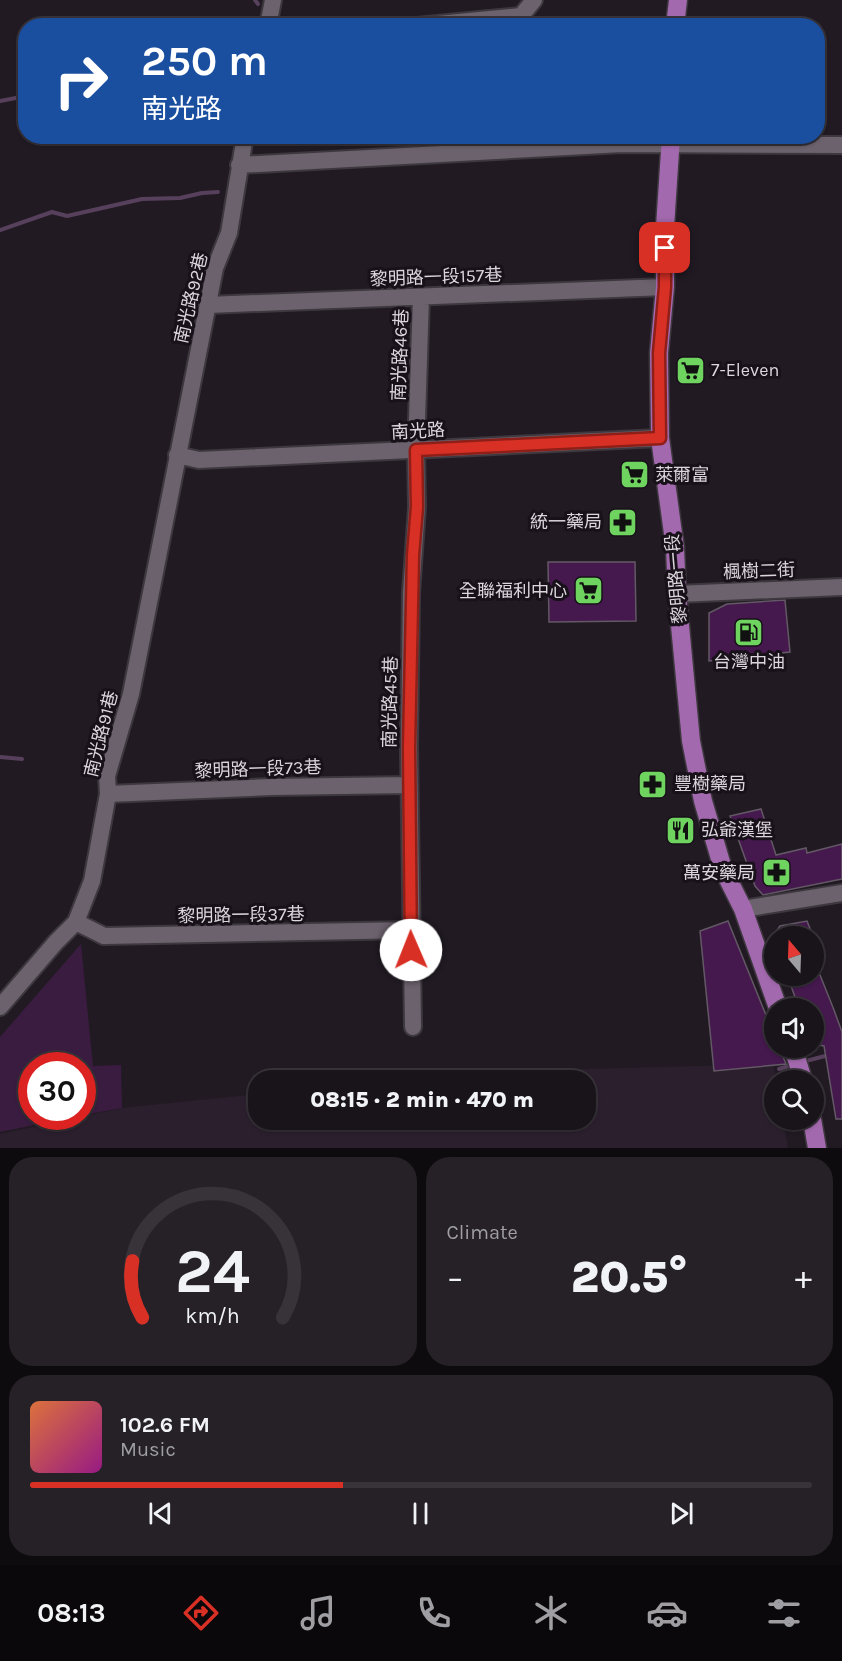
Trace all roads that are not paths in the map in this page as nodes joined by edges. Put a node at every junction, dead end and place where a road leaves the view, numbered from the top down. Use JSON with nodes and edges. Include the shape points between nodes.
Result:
{"nodes":[{"id":1,"x":273,"y":0,"type":"edge"},
{"id":2,"x":534,"y":0,"type":"edge"},
{"id":3,"x":678,"y":0,"type":"edge"},
{"id":4,"x":270,"y":18,"type":"edge"},
{"id":5,"x":500,"y":18,"type":"edge"},
{"id":6,"x":676,"y":18,"type":"edge"},
{"id":7,"x":243,"y":144,"type":"edge"},
{"id":8,"x":622,"y":144,"type":"edge"},
{"id":9,"x":671,"y":144,"type":"edge"},
{"id":10,"x":808,"y":144,"type":"edge"},
{"id":11,"x":842,"y":145,"type":"edge"},
{"id":12,"x":239,"y":165,"type":"junction"},
{"id":13,"x":665,"y":287,"type":"junction"},
{"id":14,"x":421,"y":297,"type":"junction"},
{"id":15,"x":208,"y":305,"type":"junction"},
{"id":16,"x":660,"y":438,"type":"junction"},
{"id":17,"x":179,"y":448,"type":"junction"},
{"id":18,"x":416,"y":450,"type":"junction"},
{"id":19,"x":842,"y":587,"type":"edge"},
{"id":20,"x":676,"y":594,"type":"junction"},
{"id":21,"x":409,"y":785,"type":"junction"},
{"id":22,"x":108,"y":794,"type":"junction"},
{"id":23,"x":842,"y":893,"type":"edge"},
{"id":24,"x":743,"y":909,"type":"junction"},
{"id":25,"x":76,"y":922,"type":"junction"},
{"id":26,"x":410,"y":930,"type":"junction"},
{"id":27,"x":774,"y":998,"type":"edge"},
{"id":28,"x":0,"y":1007,"type":"edge"},
{"id":29,"x":413,"y":1027,"type":"dead end"},
{"id":30,"x":814,"y":1130,"type":"edge"},
{"id":31,"x":817,"y":1148,"type":"edge"}],
"edges":[{"from":1,"to":4,"type":"street"},
{"from":2,"to":5,"type":"street","via":[[521,16]]},
{"from":3,"to":6,"type":"main road"},
{"from":7,"to":12,"type":"street","name":"南光路92巷"},
{"from":8,"to":12,"type":"street"},
{"from":9,"to":13,"type":"main road","name":"黎明路一段"},
{"from":10,"to":11,"type":"street"},
{"from":12,"to":15,"type":"street","name":"南光路92巷","via":[[229,233],[215,268]]},
{"from":13,"to":14,"type":"street","name":"黎明路一段157巷"},
{"from":13,"to":16,"type":"main road","name":"黎明路一段","via":[[659,353]]},
{"from":14,"to":15,"type":"street","name":"黎明路一段157巷"},
{"from":14,"to":18,"type":"street","name":"南光路46巷"},
{"from":15,"to":17,"type":"street","name":"南光路92巷"},
{"from":16,"to":18,"type":"street","name":"南光路"},
{"from":16,"to":20,"type":"main road","name":"黎明路一段","via":[[675,548]]},
{"from":17,"to":18,"type":"street","name":"南光路","via":[[199,460]]},
{"from":17,"to":22,"type":"street","name":"南光路91巷","via":[[131,694],[107,776]]},
{"from":18,"to":21,"type":"street","name":"南光路45巷"},
{"from":19,"to":20,"type":"street","name":"楓樹二街"},
{"from":20,"to":24,"type":"main road","name":"黎明路一段","via":[[691,741],[702,801],[723,869]]},
{"from":21,"to":22,"type":"street","name":"黎明路一段73巷"},
{"from":21,"to":26,"type":"street","name":"南光路45巷"},
{"from":22,"to":25,"type":"street","name":"南光路91巷","via":[[92,881]]},
{"from":23,"to":24,"type":"street"},
{"from":24,"to":27,"type":"main road","name":"黎明路一段"},
{"from":25,"to":26,"type":"street","name":"黎明路一段37巷","via":[[104,936]]},
{"from":25,"to":28,"type":"street","name":"南光路91巷"},
{"from":26,"to":29,"type":"street","name":"南光路45巷"},
{"from":30,"to":31,"type":"main road"}]}
